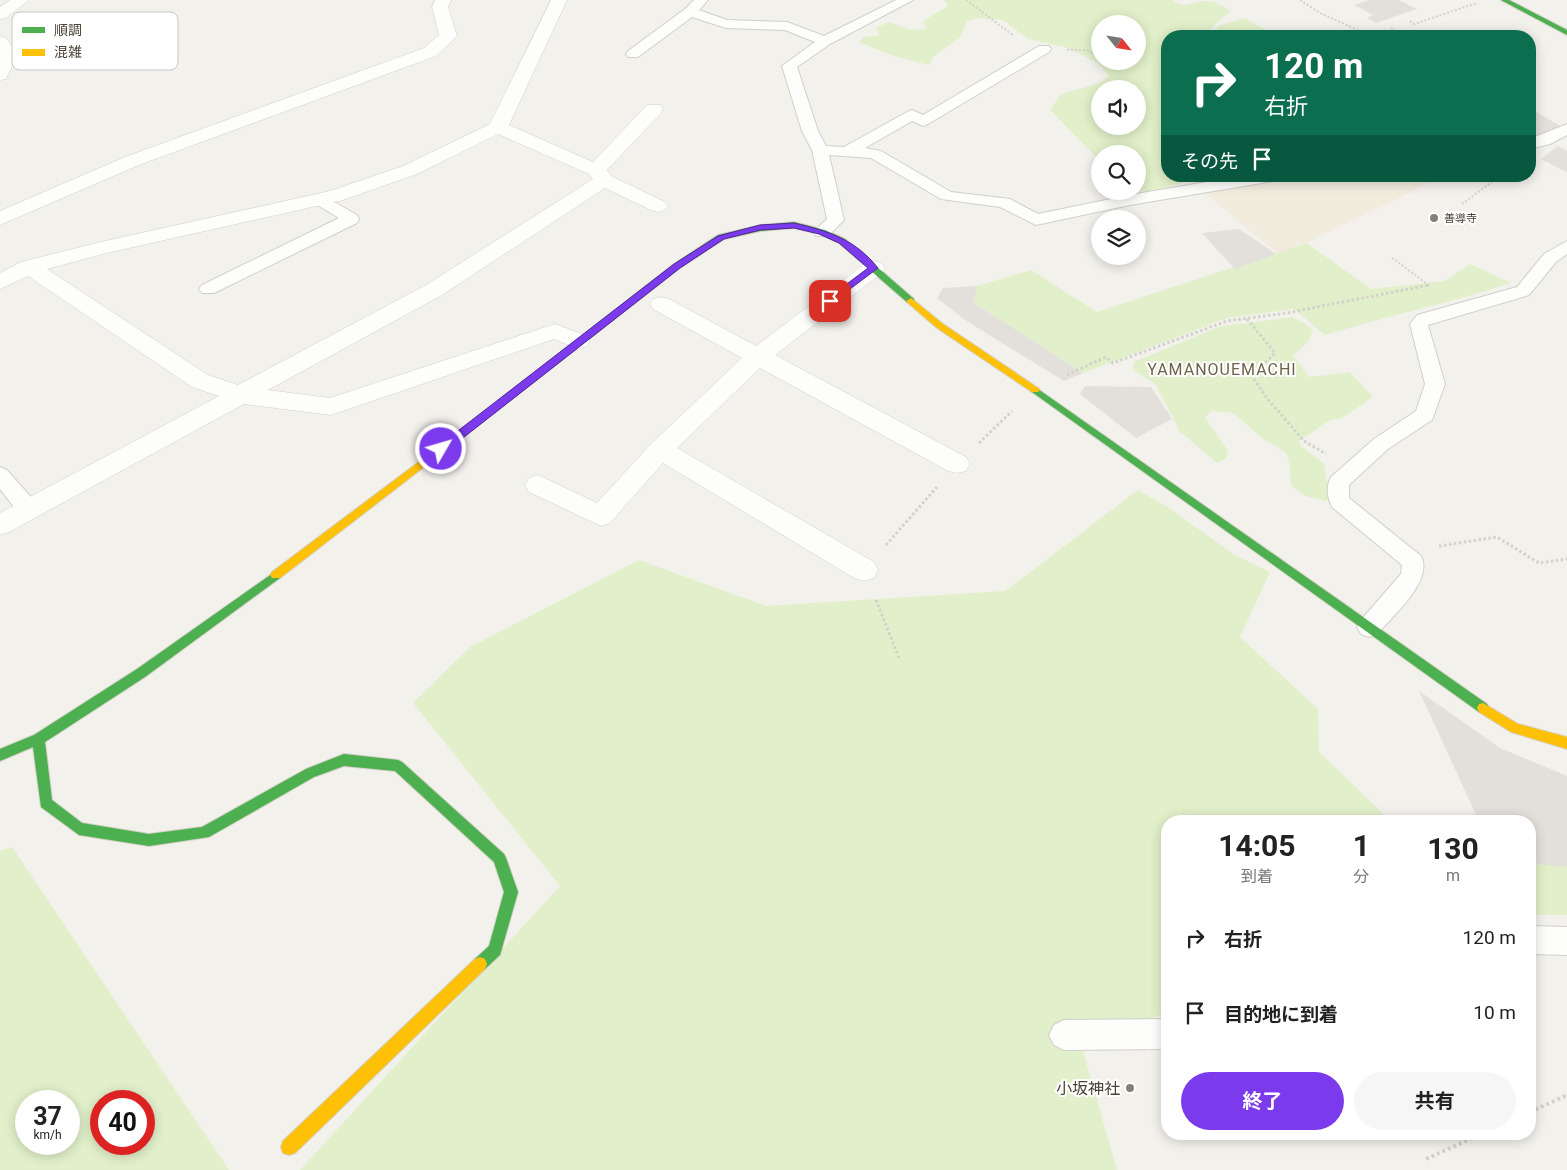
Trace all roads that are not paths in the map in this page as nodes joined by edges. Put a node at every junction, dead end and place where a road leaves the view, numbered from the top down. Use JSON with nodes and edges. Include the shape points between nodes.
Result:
{"nodes":[{"id":1,"x":21,"y":0,"type":"edge"},
{"id":2,"x":443,"y":0,"type":"edge"},
{"id":3,"x":559,"y":0,"type":"edge"},
{"id":4,"x":701,"y":0,"type":"edge"},
{"id":5,"x":906,"y":0,"type":"edge"},
{"id":6,"x":1504,"y":0,"type":"edge"},
{"id":7,"x":690,"y":12,"type":"junction"},
{"id":8,"x":0,"y":14,"type":"edge"},
{"id":9,"x":1567,"y":33,"type":"edge"},
{"id":10,"x":825,"y":41,"type":"junction"},
{"id":11,"x":0,"y":42,"type":"edge"},
{"id":12,"x":1044,"y":50,"type":"dead end"},
{"id":13,"x":633,"y":54,"type":"dead end"},
{"id":14,"x":0,"y":74,"type":"edge"},
{"id":15,"x":654,"y":109,"type":"dead end"},
{"id":16,"x":498,"y":127,"type":"junction"},
{"id":17,"x":1567,"y":129,"type":"edge"},
{"id":18,"x":1536,"y":143,"type":"edge"},
{"id":19,"x":820,"y":150,"type":"junction"},
{"id":20,"x":847,"y":152,"type":"junction"},
{"id":21,"x":600,"y":175,"type":"junction"},
{"id":22,"x":1236,"y":182,"type":"edge"},
{"id":23,"x":320,"y":199,"type":"junction"},
{"id":24,"x":658,"y":206,"type":"dead end"},
{"id":25,"x":0,"y":218,"type":"edge"},
{"id":26,"x":822,"y":232,"type":"junction"},
{"id":27,"x":1567,"y":246,"type":"edge"},
{"id":28,"x":30,"y":267,"type":"junction"},
{"id":29,"x":874,"y":268,"type":"junction"},
{"id":30,"x":0,"y":282,"type":"edge"},
{"id":31,"x":208,"y":289,"type":"dead end"},
{"id":32,"x":661,"y":304,"type":"dead end"},
{"id":33,"x":579,"y":341,"type":"junction"},
{"id":34,"x":757,"y":357,"type":"junction"},
{"id":35,"x":241,"y":395,"type":"junction"},
{"id":36,"x":660,"y":450,"type":"junction"},
{"id":37,"x":957,"y":464,"type":"road end"},
{"id":38,"x":0,"y":475,"type":"edge"},
{"id":39,"x":538,"y":485,"type":"dead end"},
{"id":40,"x":29,"y":510,"type":"junction"},
{"id":41,"x":0,"y":525,"type":"edge"},
{"id":42,"x":864,"y":570,"type":"road end"},
{"id":43,"x":1369,"y":627,"type":"junction"},
{"id":44,"x":38,"y":739,"type":"junction"},
{"id":45,"x":1567,"y":742,"type":"edge"},
{"id":46,"x":0,"y":755,"type":"edge"},
{"id":47,"x":1536,"y":940,"type":"edge"},
{"id":48,"x":1567,"y":941,"type":"edge"},
{"id":49,"x":1161,"y":1034,"type":"edge"},
{"id":50,"x":1064,"y":1035,"type":"dead end"},
{"id":51,"x":289,"y":1147,"type":"dead end"}],
"edges":[{"from":1,"to":8,"type":"street"},
{"from":2,"to":25,"type":"street","via":[[440,7],[448,36],[430,52],[132,161]]},
{"from":3,"to":16,"type":"street"},
{"from":4,"to":7,"type":"lane"},
{"from":5,"to":10,"type":"lane"},
{"from":6,"to":9,"type":"main road"},
{"from":7,"to":10,"type":"lane","via":[[726,24],[787,26]]},
{"from":7,"to":13,"type":"lane"},
{"from":10,"to":19,"type":"lane","via":[[789,66],[810,131]]},
{"from":11,"to":14,"type":"street","via":[[9,54]]},
{"from":12,"to":20,"type":"lane","via":[[923,121],[912,115]]},
{"from":15,"to":21,"type":"street"},
{"from":16,"to":21,"type":"street"},
{"from":16,"to":23,"type":"street","via":[[410,170]]},
{"from":17,"to":18,"type":"lane"},
{"from":19,"to":20,"type":"lane"},
{"from":19,"to":26,"type":"lane","via":[[836,220]]},
{"from":20,"to":22,"type":"lane","via":[[875,154],[947,196],[1004,203],[1036,220]]},
{"from":21,"to":24,"type":"street"},
{"from":21,"to":35,"type":"street","via":[[434,290]]},
{"from":23,"to":28,"type":"street"},
{"from":23,"to":31,"type":"lane","via":[[351,219]]},
{"from":26,"to":29,"type":"main road","via":[[842,241]]},
{"from":26,"to":33,"type":"main road","via":[[794,225],[760,228],[721,238],[677,266]]},
{"from":27,"to":43,"type":"lane","via":[[1550,258],[1523,291],[1423,319],[1419,324],[1434,384],[1425,414],[1382,444],[1338,482],[1339,501],[1413,562],[1412,577]]},
{"from":28,"to":30,"type":"street"},
{"from":28,"to":35,"type":"street","via":[[200,381]]},
{"from":29,"to":34,"type":"street"},
{"from":29,"to":43,"type":"main road","via":[[940,326]]},
{"from":32,"to":34,"type":"street"},
{"from":33,"to":35,"type":"street","via":[[555,331],[331,407]]},
{"from":33,"to":44,"type":"main road","via":[[395,486],[237,604],[141,673]]},
{"from":34,"to":36,"type":"street"},
{"from":34,"to":37,"type":"street"},
{"from":35,"to":40,"type":"street"},
{"from":36,"to":39,"type":"street","via":[[601,516]]},
{"from":36,"to":42,"type":"street"},
{"from":38,"to":40,"type":"lane"},
{"from":40,"to":41,"type":"street"},
{"from":43,"to":45,"type":"main road","via":[[1514,728]]},
{"from":44,"to":46,"type":"main road"},
{"from":44,"to":51,"type":"main road","via":[[46,803],[79,829],[149,840],[204,833],[310,773],[344,760],[398,766],[499,858],[511,892],[495,950]]},
{"from":47,"to":48,"type":"lane"},
{"from":49,"to":50,"type":"lane"}]}
